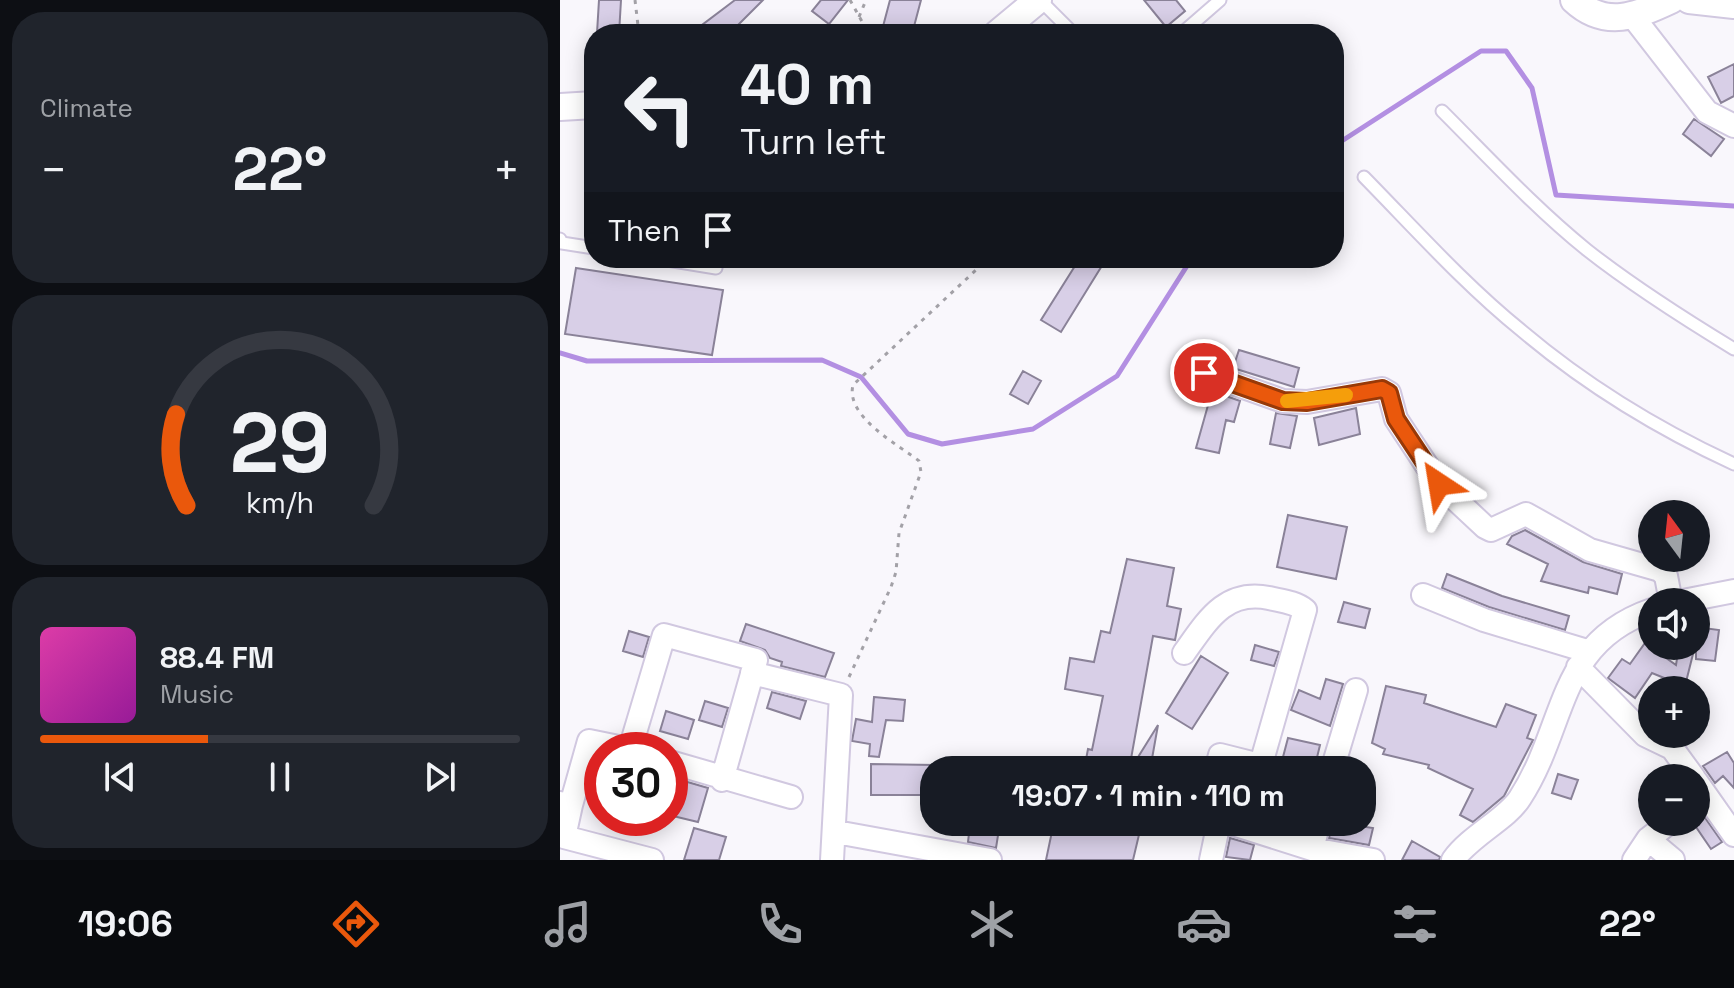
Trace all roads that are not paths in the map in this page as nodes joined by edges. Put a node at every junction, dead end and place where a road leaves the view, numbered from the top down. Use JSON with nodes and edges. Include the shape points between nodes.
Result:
{"nodes":[{"id":1,"x":1039,"y":0,"type":"edge"},
{"id":2,"x":1220,"y":0,"type":"edge"},
{"id":3,"x":1574,"y":0,"type":"edge"},
{"id":4,"x":1671,"y":0,"type":"edge"},
{"id":5,"x":1689,"y":0,"type":"edge"},
{"id":6,"x":1734,"y":5,"type":"edge"},
{"id":7,"x":1634,"y":18,"type":"junction"},
{"id":8,"x":1009,"y":24,"type":"edge"},
{"id":9,"x":1064,"y":24,"type":"edge"},
{"id":10,"x":1192,"y":24,"type":"edge"},
{"id":11,"x":584,"y":106,"type":"edge"},
{"id":12,"x":560,"y":107,"type":"edge"},
{"id":13,"x":1442,"y":111,"type":"dead end"},
{"id":14,"x":1734,"y":126,"type":"edge"},
{"id":15,"x":1364,"y":177,"type":"dead end"},
{"id":16,"x":560,"y":239,"type":"edge"},
{"id":17,"x":584,"y":246,"type":"edge"},
{"id":18,"x":1734,"y":349,"type":"edge"},
{"id":19,"x":1204,"y":373,"type":"dead end"},
{"id":20,"x":1734,"y":464,"type":"edge"},
{"id":21,"x":1668,"y":588,"type":"edge"},
{"id":22,"x":1734,"y":591,"type":"edge"},
{"id":23,"x":1423,"y":595,"type":"dead end"},
{"id":24,"x":1710,"y":596,"type":"edge"},
{"id":25,"x":1638,"y":616,"type":"edge"},
{"id":26,"x":1184,"y":653,"type":"dead end"},
{"id":27,"x":1582,"y":659,"type":"junction"},
{"id":28,"x":752,"y":673,"type":"junction"},
{"id":29,"x":1356,"y":690,"type":"dead end"},
{"id":30,"x":637,"y":732,"type":"edge"},
{"id":31,"x":584,"y":754,"type":"edge"},
{"id":32,"x":1272,"y":756,"type":"edge"},
{"id":33,"x":1336,"y":756,"type":"edge"},
{"id":34,"x":1682,"y":764,"type":"edge"},
{"id":35,"x":688,"y":768,"type":"edge"},
{"id":36,"x":722,"y":780,"type":"junction"},
{"id":37,"x":791,"y":797,"type":"dead end"},
{"id":38,"x":565,"y":804,"type":"edge"},
{"id":39,"x":1710,"y":804,"type":"edge"},
{"id":40,"x":836,"y":832,"type":"junction"},
{"id":41,"x":1734,"y":835,"type":"edge"},
{"id":42,"x":1216,"y":836,"type":"edge"},
{"id":43,"x":1271,"y":836,"type":"edge"},
{"id":44,"x":1315,"y":836,"type":"edge"},
{"id":45,"x":1652,"y":836,"type":"edge"},
{"id":46,"x":1648,"y":839,"type":"junction"},
{"id":47,"x":1312,"y":849,"type":"junction"},
{"id":48,"x":652,"y":860,"type":"edge"},
{"id":49,"x":832,"y":860,"type":"edge"},
{"id":50,"x":990,"y":860,"type":"edge"},
{"id":51,"x":1211,"y":860,"type":"edge"},
{"id":52,"x":1373,"y":860,"type":"edge"},
{"id":53,"x":1453,"y":860,"type":"edge"},
{"id":54,"x":1634,"y":860,"type":"edge"},
{"id":55,"x":1673,"y":860,"type":"edge"}],
"edges":[{"from":1,"to":8,"type":"street"},
{"from":1,"to":9,"type":"lane"},
{"from":2,"to":10,"type":"lane"},
{"from":3,"to":7,"type":"street","via":[[1606,18]]},
{"from":4,"to":7,"type":"street"},
{"from":5,"to":6,"type":"street"},
{"from":7,"to":14,"type":"street","via":[[1707,112]]},
{"from":11,"to":12,"type":"street"},
{"from":13,"to":18,"type":"lane","via":[[1586,249],[1660,304]]},
{"from":15,"to":20,"type":"lane","via":[[1521,331],[1616,401]]},
{"from":16,"to":17,"type":"lane"},
{"from":19,"to":21,"type":"street","via":[[1283,401],[1382,389],[1439,484],[1485,527],[1498,528],[1519,515],[1534,516],[1590,550],[1660,570]]},
{"from":22,"to":24,"type":"street"},
{"from":23,"to":27,"type":"street"},
{"from":25,"to":27,"type":"street"},
{"from":26,"to":32,"type":"street","via":[[1209,618],[1240,596],[1252,594],[1305,610]]},
{"from":27,"to":34,"type":"street","via":[[1645,735],[1672,748]]},
{"from":27,"to":53,"type":"street","via":[[1519,800],[1466,842]]},
{"from":28,"to":30,"type":"street","via":[[756,660],[664,635]]},
{"from":28,"to":36,"type":"street"},
{"from":28,"to":40,"type":"street","via":[[841,695]]},
{"from":29,"to":33,"type":"street"},
{"from":31,"to":38,"type":"street"},
{"from":35,"to":36,"type":"street"},
{"from":36,"to":37,"type":"street"},
{"from":38,"to":48,"type":"street","via":[[564,837]]},
{"from":39,"to":41,"type":"street"},
{"from":40,"to":49,"type":"street"},
{"from":40,"to":50,"type":"street"},
{"from":42,"to":51,"type":"street"},
{"from":43,"to":47,"type":"street"},
{"from":44,"to":47,"type":"street"},
{"from":45,"to":46,"type":"street"},
{"from":46,"to":54,"type":"street"},
{"from":46,"to":55,"type":"street"},
{"from":47,"to":52,"type":"street"}]}
